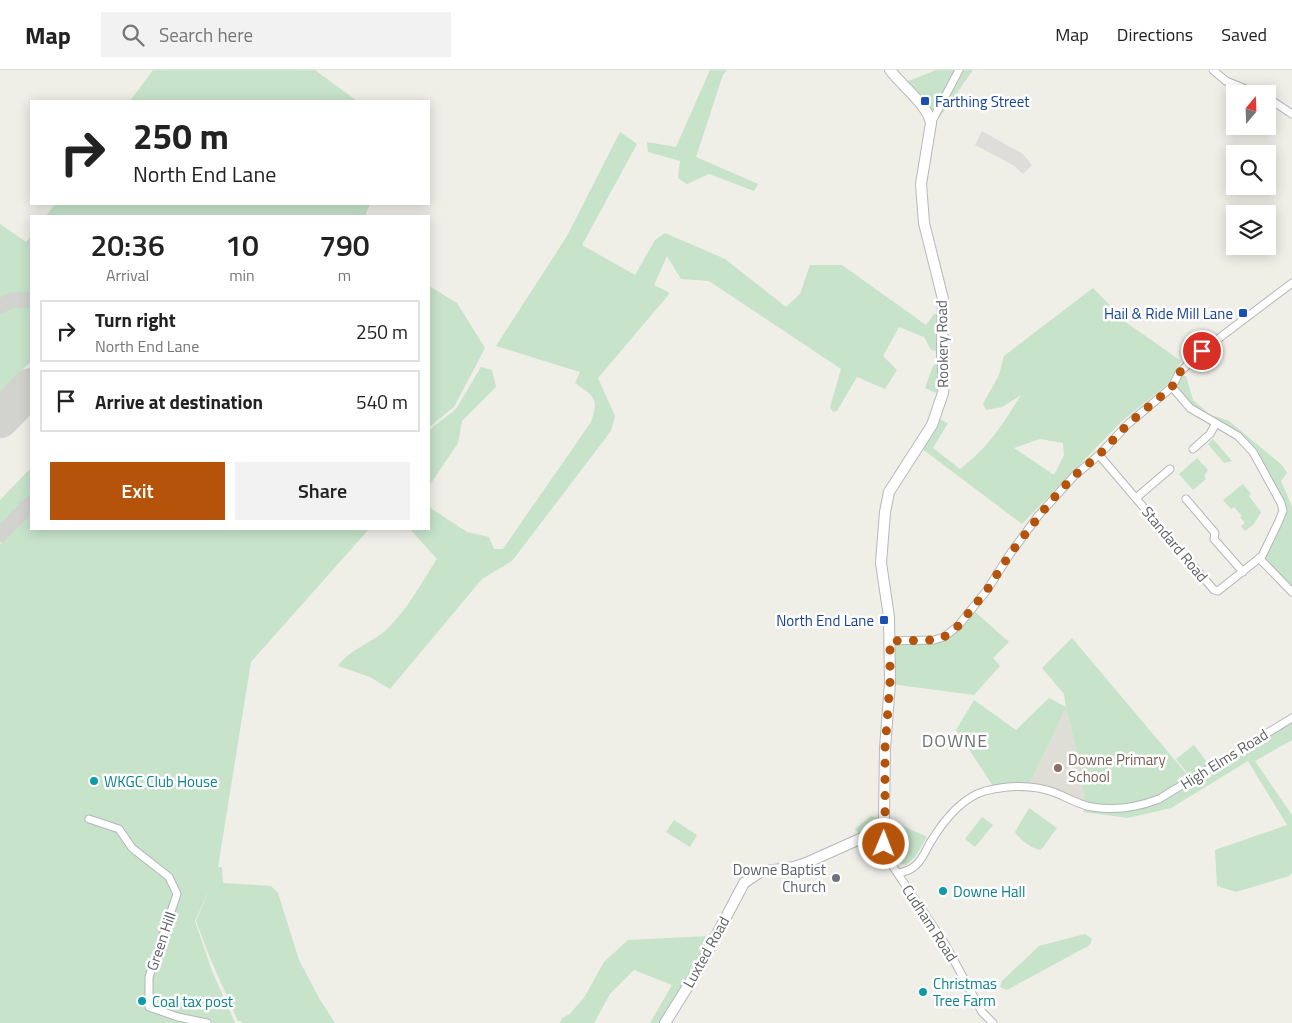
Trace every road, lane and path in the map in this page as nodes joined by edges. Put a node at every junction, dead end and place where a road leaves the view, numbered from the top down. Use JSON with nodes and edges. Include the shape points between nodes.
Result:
{"nodes":[{"id":1,"x":890,"y":70,"type":"edge"},
{"id":2,"x":959,"y":70,"type":"edge"},
{"id":3,"x":1212,"y":70,"type":"edge"},
{"id":4,"x":1236,"y":85,"type":"edge"},
{"id":5,"x":1276,"y":103,"type":"edge"},
{"id":6,"x":941,"y":105,"type":"junction"},
{"id":7,"x":925,"y":109,"type":"junction"},
{"id":8,"x":1292,"y":114,"type":"edge"},
{"id":9,"x":931,"y":123,"type":"junction"},
{"id":10,"x":1292,"y":283,"type":"edge"},
{"id":11,"x":1172,"y":387,"type":"junction"},
{"id":12,"x":1216,"y":423,"type":"junction"},
{"id":13,"x":1193,"y":449,"type":"dead end"},
{"id":14,"x":1099,"y":455,"type":"junction"},
{"id":15,"x":1170,"y":469,"type":"dead end"},
{"id":16,"x":1136,"y":498,"type":"junction"},
{"id":17,"x":1186,"y":499,"type":"dead end"},
{"id":18,"x":1259,"y":558,"type":"junction"},
{"id":19,"x":1243,"y":572,"type":"junction"},
{"id":20,"x":1292,"y":592,"type":"edge"},
{"id":21,"x":890,"y":641,"type":"junction"},
{"id":22,"x":1292,"y":718,"type":"edge"},
{"id":23,"x":89,"y":819,"type":"dead end"},
{"id":24,"x":883,"y":824,"type":"junction"},
{"id":25,"x":871,"y":834,"type":"junction"},
{"id":26,"x":886,"y":855,"type":"junction"},
{"id":27,"x":898,"y":873,"type":"junction"},
{"id":28,"x":207,"y":1023,"type":"edge"},
{"id":29,"x":665,"y":1023,"type":"edge"},
{"id":30,"x":993,"y":1023,"type":"edge"}],
"edges":[{"from":1,"to":7,"type":"street"},
{"from":2,"to":6,"type":"street"},
{"from":3,"to":4,"type":"street"},
{"from":5,"to":8,"type":"street"},
{"from":6,"to":7,"type":"street"},
{"from":6,"to":9,"type":"street"},
{"from":7,"to":9,"type":"street"},
{"from":9,"to":21,"type":"street","name":"Rookery Road","via":[[921,184],[924,223],[944,299],[944,383],[932,425],[889,492],[886,502],[881,563]]},
{"from":10,"to":11,"type":"street","via":[[1202,351],[1179,373]]},
{"from":11,"to":12,"type":"street","via":[[1190,408]]},
{"from":11,"to":14,"type":"street","via":[[1128,424]]},
{"from":12,"to":13,"type":"street","via":[[1210,434]]},
{"from":12,"to":18,"type":"street","via":[[1238,436],[1253,452],[1282,503],[1283,511],[1278,523]]},
{"from":14,"to":16,"type":"street","name":"Standard Road"},
{"from":14,"to":21,"type":"street","via":[[1050,502],[958,626],[934,640]]},
{"from":15,"to":16,"type":"street"},
{"from":16,"to":19,"type":"street","name":"Standard Road","via":[[1214,590],[1218,592]]},
{"from":17,"to":19,"type":"street","via":[[1215,533],[1214,539]]},
{"from":18,"to":19,"type":"street","name":"Standard Road"},
{"from":18,"to":20,"type":"street"},
{"from":21,"to":24,"type":"street","name":"Rookery Road"},
{"from":22,"to":27,"type":"street","name":"High Elms Road","via":[[1159,799],[1142,805],[1092,807],[1030,786],[983,792],[961,805],[938,831],[916,865]]},
{"from":23,"to":28,"type":"street","name":"Green Hill","via":[[119,829],[132,848],[169,877],[177,894],[149,977],[149,1007]]},
{"from":24,"to":25,"type":"street","name":"Luxted Road"},
{"from":24,"to":26,"type":"street"},
{"from":25,"to":26,"type":"street","name":"Cudham Road"},
{"from":25,"to":29,"type":"street","name":"Luxted Road","via":[[806,863],[760,872],[744,883],[698,970]]},
{"from":26,"to":27,"type":"street","name":"Cudham Road"},
{"from":27,"to":30,"type":"street","name":"Cudham Road","via":[[945,944],[982,1012]]}]}
